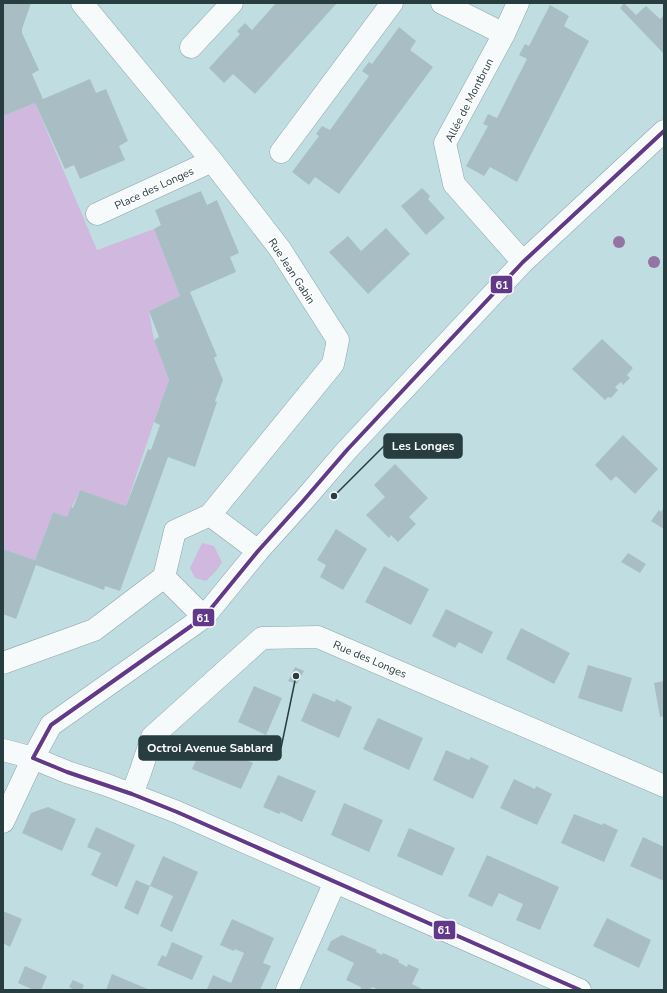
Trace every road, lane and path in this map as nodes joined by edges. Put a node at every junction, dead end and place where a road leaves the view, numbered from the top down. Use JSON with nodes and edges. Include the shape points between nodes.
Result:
{"nodes":[{"id":1,"x":82,"y":3,"type":"edge"},
{"id":2,"x":232,"y":3,"type":"edge"},
{"id":3,"x":392,"y":3,"type":"edge"},
{"id":4,"x":442,"y":3,"type":"edge"},
{"id":5,"x":518,"y":3,"type":"edge"},
{"id":6,"x":504,"y":34,"type":"junction"},
{"id":7,"x":191,"y":47,"type":"dead end"},
{"id":8,"x":664,"y":131,"type":"edge"},
{"id":9,"x":281,"y":152,"type":"dead end"},
{"id":10,"x":212,"y":161,"type":"junction"},
{"id":11,"x":97,"y":214,"type":"dead end"},
{"id":12,"x":523,"y":262,"type":"junction"},
{"id":13,"x":210,"y":515,"type":"junction"},
{"id":14,"x":258,"y":551,"type":"junction"},
{"id":15,"x":164,"y":577,"type":"junction"},
{"id":16,"x":204,"y":617,"type":"junction"},
{"id":17,"x":3,"y":663,"type":"edge"},
{"id":18,"x":3,"y":750,"type":"edge"},
{"id":19,"x":33,"y":758,"type":"junction"},
{"id":20,"x":664,"y":786,"type":"edge"},
{"id":21,"x":132,"y":794,"type":"junction"},
{"id":22,"x":3,"y":822,"type":"edge"},
{"id":23,"x":335,"y":882,"type":"junction"},
{"id":24,"x":287,"y":990,"type":"edge"},
{"id":25,"x":580,"y":990,"type":"edge"}],
"edges":[{"from":1,"to":10,"type":"street","name":"Rue Jean Gabin"},
{"from":2,"to":7,"type":"street"},
{"from":3,"to":9,"type":"street"},
{"from":4,"to":6,"type":"street"},
{"from":5,"to":6,"type":"street","name":"Allée de Montbrun"},
{"from":6,"to":12,"type":"street","name":"Allée de Montbrun","via":[[445,143],[454,184]]},
{"from":8,"to":12,"type":"street"},
{"from":10,"to":11,"type":"street","name":"Place des Longes"},
{"from":10,"to":13,"type":"street","name":"Rue Jean Gabin","via":[[280,249],[338,340],[333,364]]},
{"from":12,"to":14,"type":"street","via":[[347,450]]},
{"from":13,"to":14,"type":"street"},
{"from":13,"to":15,"type":"street","name":"Rue Jean Gabin","via":[[175,531]]},
{"from":14,"to":16,"type":"street"},
{"from":15,"to":16,"type":"street"},
{"from":15,"to":17,"type":"street","via":[[94,630]]},
{"from":16,"to":19,"type":"street","via":[[51,725]]},
{"from":18,"to":19,"type":"street"},
{"from":19,"to":21,"type":"street"},
{"from":19,"to":22,"type":"street"},
{"from":20,"to":21,"type":"street","name":"Rue des Longes","via":[[318,637],[262,638],[152,737]]},
{"from":21,"to":23,"type":"street"},
{"from":23,"to":24,"type":"street"},
{"from":23,"to":25,"type":"street"}]}
